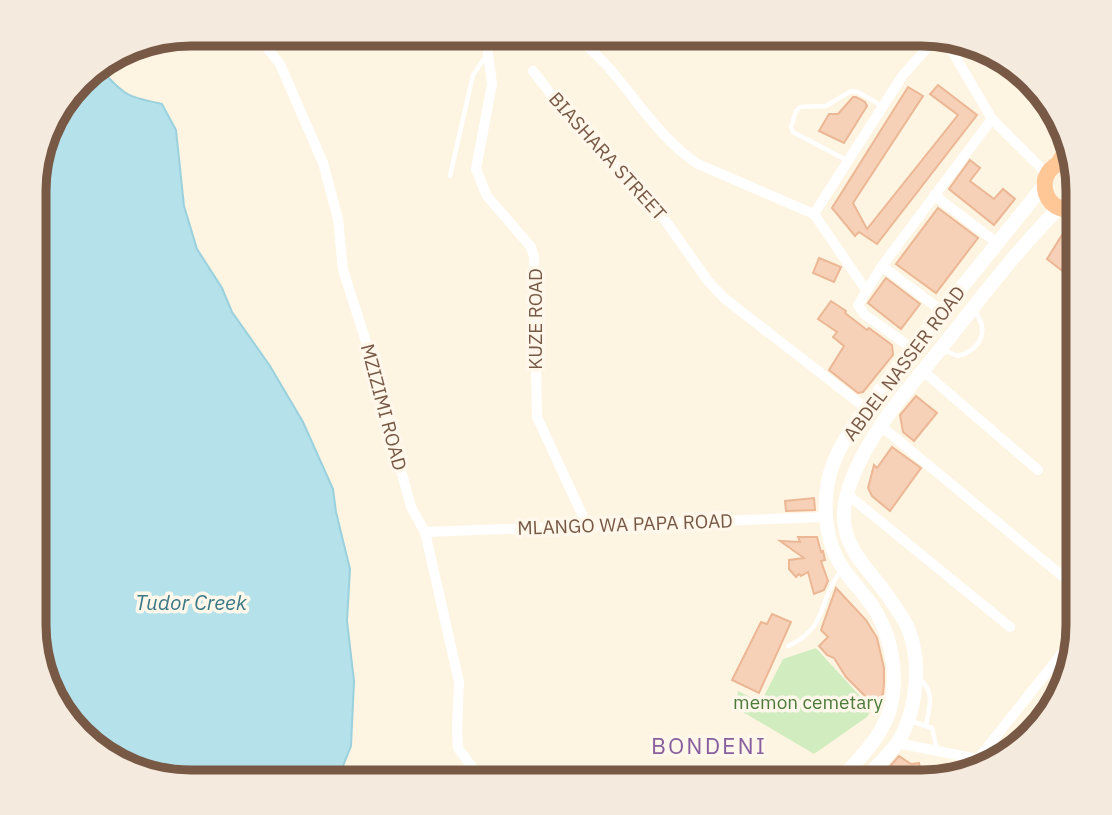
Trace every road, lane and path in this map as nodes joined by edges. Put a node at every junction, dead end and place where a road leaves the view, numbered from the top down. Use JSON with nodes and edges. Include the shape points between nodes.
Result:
{"nodes":[{"id":1,"x":266,"y":46,"type":"edge"},
{"id":2,"x":487,"y":46,"type":"edge"},
{"id":3,"x":587,"y":46,"type":"edge"},
{"id":4,"x":929,"y":46,"type":"edge"},
{"id":5,"x":951,"y":48,"type":"edge"},
{"id":6,"x":488,"y":55,"type":"junction"},
{"id":7,"x":533,"y":71,"type":"dead end"},
{"id":8,"x":883,"y":106,"type":"junction"},
{"id":9,"x":992,"y":119,"type":"junction"},
{"id":10,"x":848,"y":161,"type":"junction"},
{"id":11,"x":1056,"y":171,"type":"edge"},
{"id":12,"x":450,"y":176,"type":"dead end"},
{"id":13,"x":934,"y":195,"type":"junction"},
{"id":14,"x":1059,"y":208,"type":"junction"},
{"id":15,"x":1066,"y":209,"type":"edge"},
{"id":16,"x":814,"y":214,"type":"junction"},
{"id":17,"x":996,"y":242,"type":"junction"},
{"id":18,"x":882,"y":266,"type":"junction"},
{"id":19,"x":866,"y":290,"type":"junction"},
{"id":20,"x":972,"y":309,"type":"junction"},
{"id":21,"x":942,"y":311,"type":"junction"},
{"id":22,"x":913,"y":349,"type":"junction"},
{"id":23,"x":941,"y":349,"type":"junction"},
{"id":24,"x":923,"y":371,"type":"junction"},
{"id":25,"x":867,"y":409,"type":"junction"},
{"id":26,"x":881,"y":426,"type":"junction"},
{"id":27,"x":1038,"y":470,"type":"dead end"},
{"id":28,"x":848,"y":494,"type":"junction"},
{"id":29,"x":825,"y":517,"type":"junction"},
{"id":30,"x":587,"y":525,"type":"junction"},
{"id":31,"x":425,"y":532,"type":"junction"},
{"id":32,"x":843,"y":568,"type":"junction"},
{"id":33,"x":1066,"y":579,"type":"edge"},
{"id":34,"x":1010,"y":627,"type":"dead end"},
{"id":35,"x":788,"y":646,"type":"dead end"},
{"id":36,"x":1064,"y":650,"type":"edge"},
{"id":37,"x":915,"y":674,"type":"junction"},
{"id":38,"x":907,"y":720,"type":"junction"},
{"id":39,"x":926,"y":725,"type":"junction"},
{"id":40,"x":897,"y":743,"type":"junction"},
{"id":41,"x":937,"y":750,"type":"junction"},
{"id":42,"x":978,"y":758,"type":"joint"},
{"id":43,"x":473,"y":769,"type":"edge"},
{"id":44,"x":848,"y":770,"type":"edge"},
{"id":45,"x":873,"y":770,"type":"edge"}],
"edges":[{"from":1,"to":31,"type":"street","name":"MZIZIMI ROAD","via":[[280,64],[323,163],[338,219],[343,270],[411,507]]},
{"from":2,"to":6,"type":"street","name":"KUZE ROAD"},
{"from":3,"to":16,"type":"street","via":[[684,156]]},
{"from":4,"to":8,"type":"street"},
{"from":5,"to":9,"type":"street"},
{"from":6,"to":12,"type":"lane","via":[[473,75]]},
{"from":6,"to":30,"type":"street","name":"KUZE ROAD","via":[[492,84],[476,169],[488,196],[531,247],[537,417]]},
{"from":7,"to":25,"type":"street","name":"BIASHARA STREET","via":[[568,116],[656,206],[724,298]]},
{"from":8,"to":10,"type":"street"},
{"from":8,"to":10,"type":"lane","via":[[851,91],[826,106],[796,111],[793,132]]},
{"from":9,"to":11,"type":"street"},
{"from":9,"to":13,"type":"street"},
{"from":10,"to":16,"type":"street"},
{"from":11,"to":14,"type":"highway","via":[[1046,194]]},
{"from":11,"to":17,"type":"main road","name":"ABDEL NASSER ROAD"},
{"from":13,"to":17,"type":"street"},
{"from":13,"to":18,"type":"street"},
{"from":14,"to":15,"type":"highway"},
{"from":14,"to":20,"type":"main road","name":"ABDEL NASSER ROAD"},
{"from":16,"to":19,"type":"street"},
{"from":17,"to":21,"type":"main road","name":"ABDEL NASSER ROAD"},
{"from":18,"to":19,"type":"street"},
{"from":18,"to":21,"type":"street"},
{"from":19,"to":22,"type":"street","via":[[858,305],[861,312]]},
{"from":20,"to":23,"type":"main road","name":"ABDEL NASSER ROAD"},
{"from":20,"to":23,"type":"lane","via":[[983,322],[977,344],[958,356]]},
{"from":21,"to":22,"type":"main road","name":"ABDEL NASSER ROAD"},
{"from":22,"to":25,"type":"main road","name":"ABDEL NASSER ROAD"},
{"from":23,"to":24,"type":"main road","name":"ABDEL NASSER ROAD"},
{"from":24,"to":26,"type":"main road","name":"ABDEL NASSER ROAD"},
{"from":24,"to":27,"type":"street"},
{"from":25,"to":29,"type":"main road","name":"ABDEL NASSER ROAD","via":[[833,465]]},
{"from":26,"to":28,"type":"main road","name":"ABDEL NASSER ROAD","via":[[859,462]]},
{"from":26,"to":33,"type":"street"},
{"from":28,"to":34,"type":"street"},
{"from":28,"to":37,"type":"main road","name":"ABDEL NASSER ROAD","via":[[844,518],[850,542],[907,628]]},
{"from":29,"to":30,"type":"street","name":"MLANGO WA PAPA ROAD"},
{"from":29,"to":32,"type":"main road","name":"ABDEL NASSER ROAD"},
{"from":30,"to":31,"type":"street","name":"MLANGO WA PAPA ROAD"},
{"from":31,"to":43,"type":"street","name":"MZIZIMI ROAD","via":[[459,682],[458,748]]},
{"from":32,"to":35,"type":"lane","via":[[806,638]]},
{"from":32,"to":44,"type":"main road","name":"ABDEL NASSER ROAD","via":[[874,608],[887,635],[894,682],[882,728]]},
{"from":36,"to":42,"type":"street"},
{"from":37,"to":38,"type":"main road","name":"ABDEL NASSER ROAD"},
{"from":37,"to":39,"type":"lane","via":[[927,685],[932,699]]},
{"from":38,"to":39,"type":"lane"},
{"from":38,"to":40,"type":"main road","name":"ABDEL NASSER ROAD"},
{"from":39,"to":41,"type":"lane","via":[[936,736]]},
{"from":40,"to":41,"type":"street"},
{"from":40,"to":45,"type":"main road","name":"ABDEL NASSER ROAD"},
{"from":41,"to":42,"type":"street"}]}
